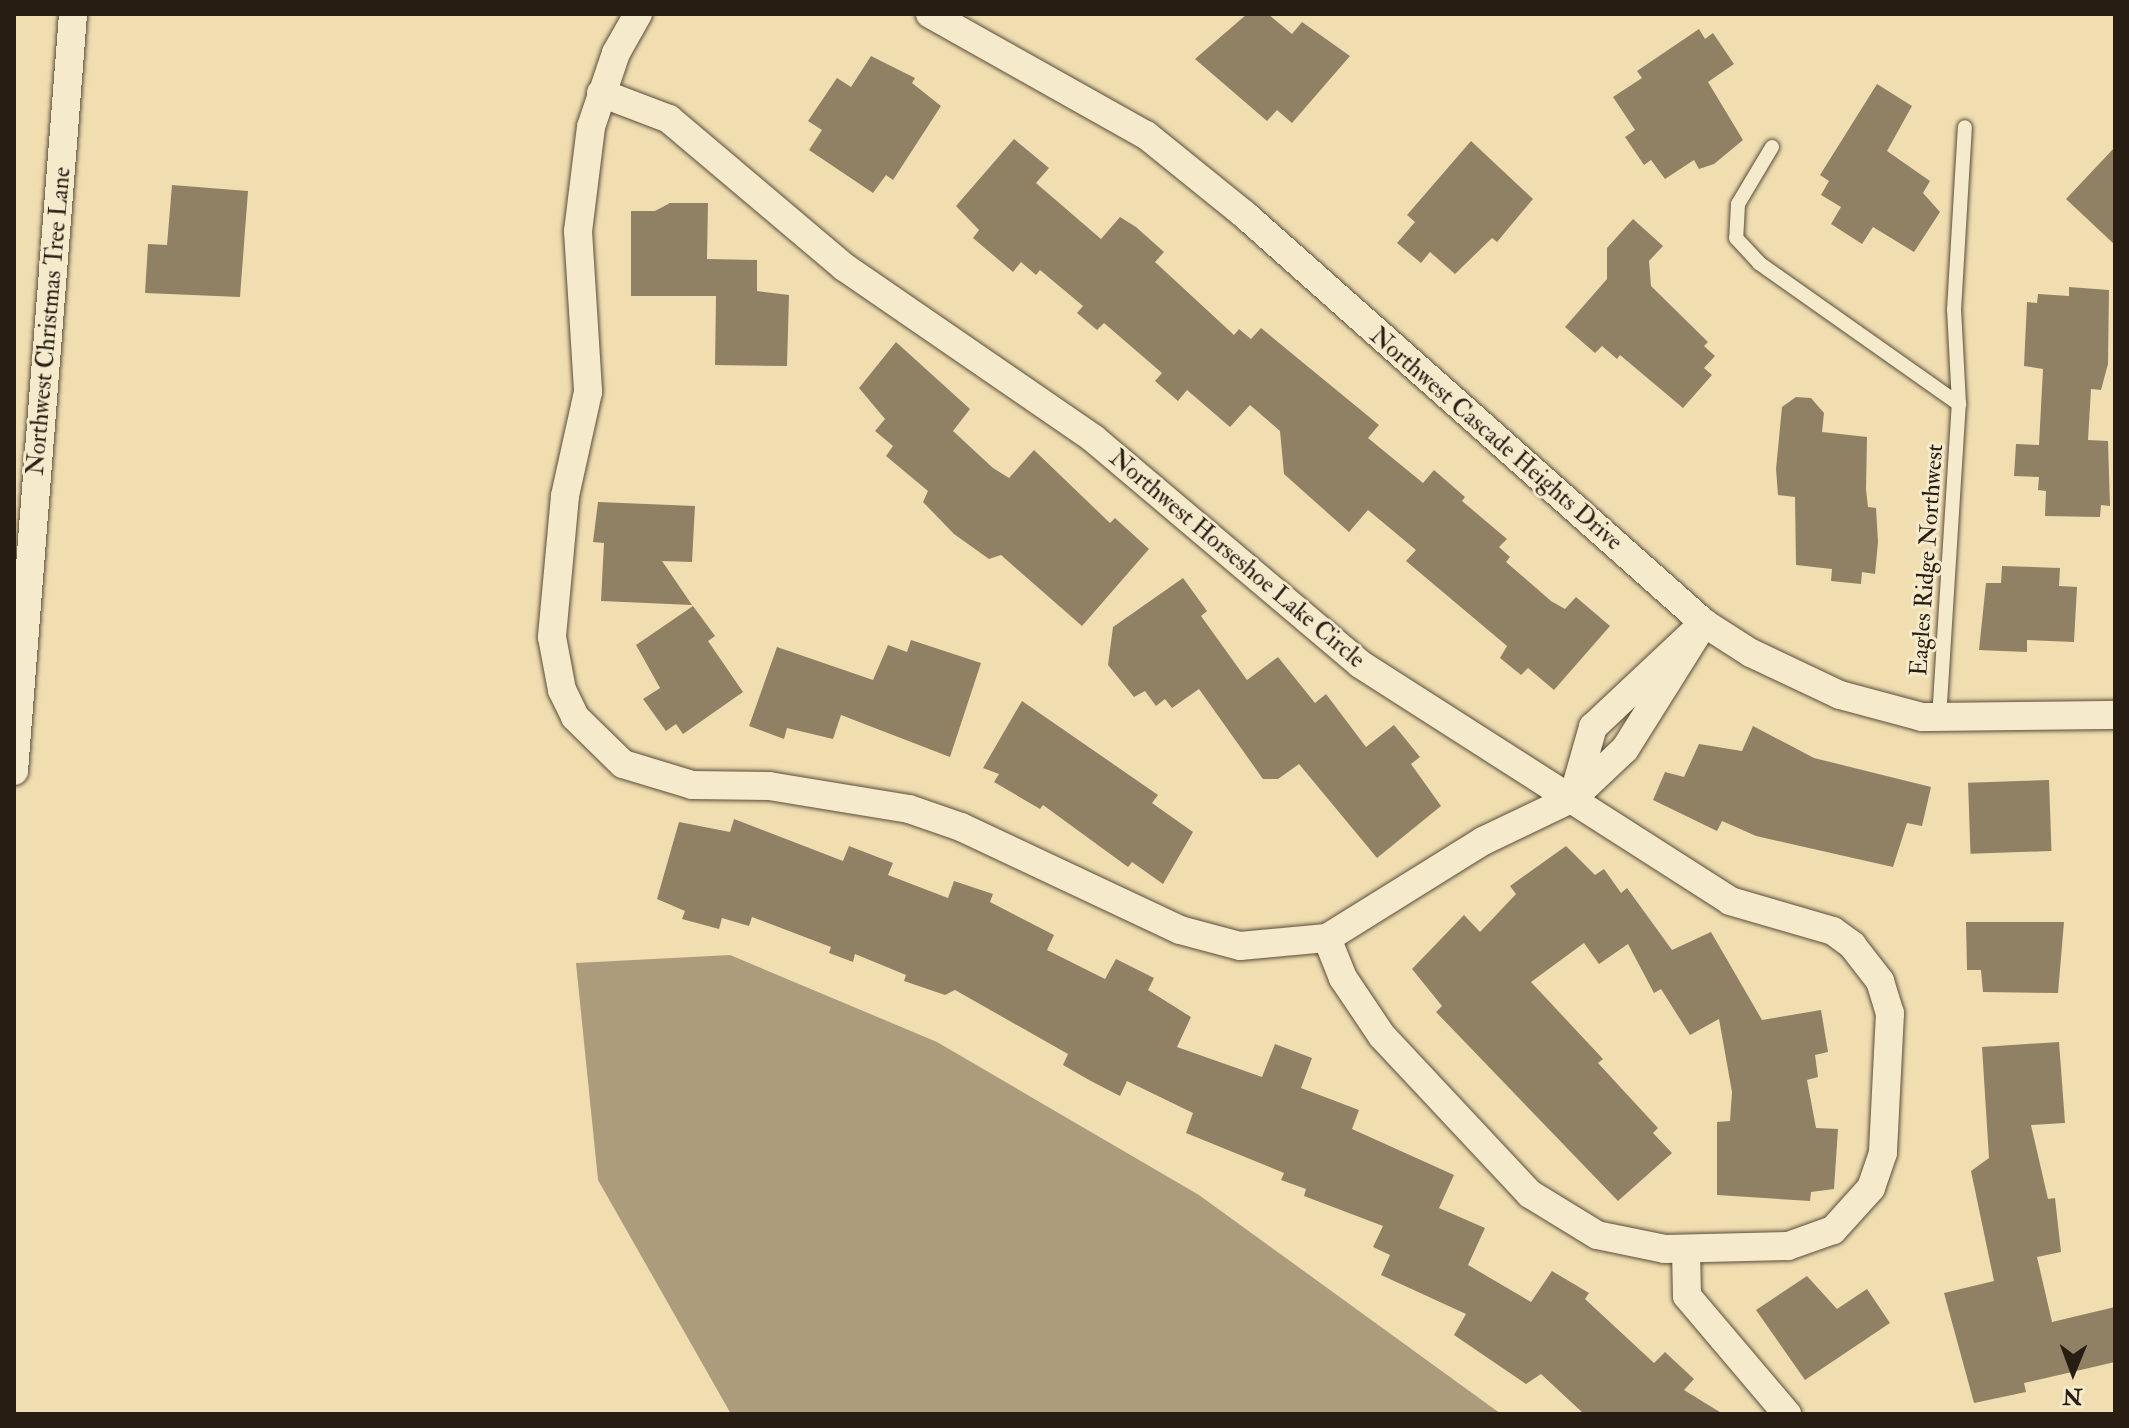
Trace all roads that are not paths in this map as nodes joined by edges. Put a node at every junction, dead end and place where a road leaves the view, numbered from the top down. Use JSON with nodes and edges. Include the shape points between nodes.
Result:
{"nodes":[{"id":1,"x":73,"y":14,"type":"edge"},
{"id":2,"x":638,"y":14,"type":"edge"},
{"id":3,"x":930,"y":14,"type":"edge"},
{"id":4,"x":601,"y":93,"type":"junction"},
{"id":5,"x":1965,"y":127,"type":"dead end"},
{"id":6,"x":1772,"y":147,"type":"dead end"},
{"id":7,"x":1959,"y":404,"type":"junction"},
{"id":8,"x":1704,"y":623,"type":"junction"},
{"id":9,"x":2115,"y":715,"type":"edge"},
{"id":10,"x":1939,"y":720,"type":"junction"},
{"id":11,"x":14,"y":771,"type":"edge"},
{"id":12,"x":1573,"y":798,"type":"junction"},
{"id":13,"x":1327,"y":938,"type":"junction"},
{"id":14,"x":1686,"y":1249,"type":"junction"},
{"id":15,"x":1787,"y":1414,"type":"edge"}],
"edges":[{"from":1,"to":11,"type":"street","name":"Northwest Christmas Tree Lane"},
{"from":2,"to":4,"type":"street"},
{"from":3,"to":8,"type":"street","name":"Northwest Cascade Heights Drive","via":[[1146,135],[1245,215]]},
{"from":4,"to":12,"type":"street","name":"Northwest Horseshoe Lake Circle","via":[[669,119],[856,276],[1094,439],[1360,664]]},
{"from":4,"to":13,"type":"street","via":[[578,231],[588,392],[565,496],[552,637],[562,690],[601,748],[653,778],[769,786],[909,809],[974,832],[1180,930],[1225,942]]},
{"from":5,"to":7,"type":"lane","name":"Eagles Ridge Northwest","via":[[1954,310]]},
{"from":6,"to":7,"type":"lane","via":[[1738,204],[1736,238],[1759,263]]},
{"from":7,"to":10,"type":"lane","name":"Eagles Ridge Northwest"},
{"from":8,"to":10,"type":"street","name":"Northwest Cascade Heights Drive","via":[[1787,674],[1881,708]]},
{"from":8,"to":12,"type":"street","via":[[1625,749]]},
{"from":8,"to":12,"type":"street","via":[[1593,727]]},
{"from":9,"to":10,"type":"street","name":"Northwest Cascade Heights Drive"},
{"from":12,"to":13,"type":"street","via":[[1483,841]]},
{"from":12,"to":14,"type":"street","name":"Northwest Horseshoe Lake Circle","via":[[1730,901],[1833,931],[1868,961],[1890,1013],[1883,1153],[1858,1208],[1833,1230],[1788,1246]]},
{"from":13,"to":14,"type":"street","name":"Northwest Horseshoe Lake Circle","via":[[1343,978],[1382,1036],[1530,1194],[1597,1235]]},
{"from":14,"to":15,"type":"street","via":[[1687,1296]]}]}
